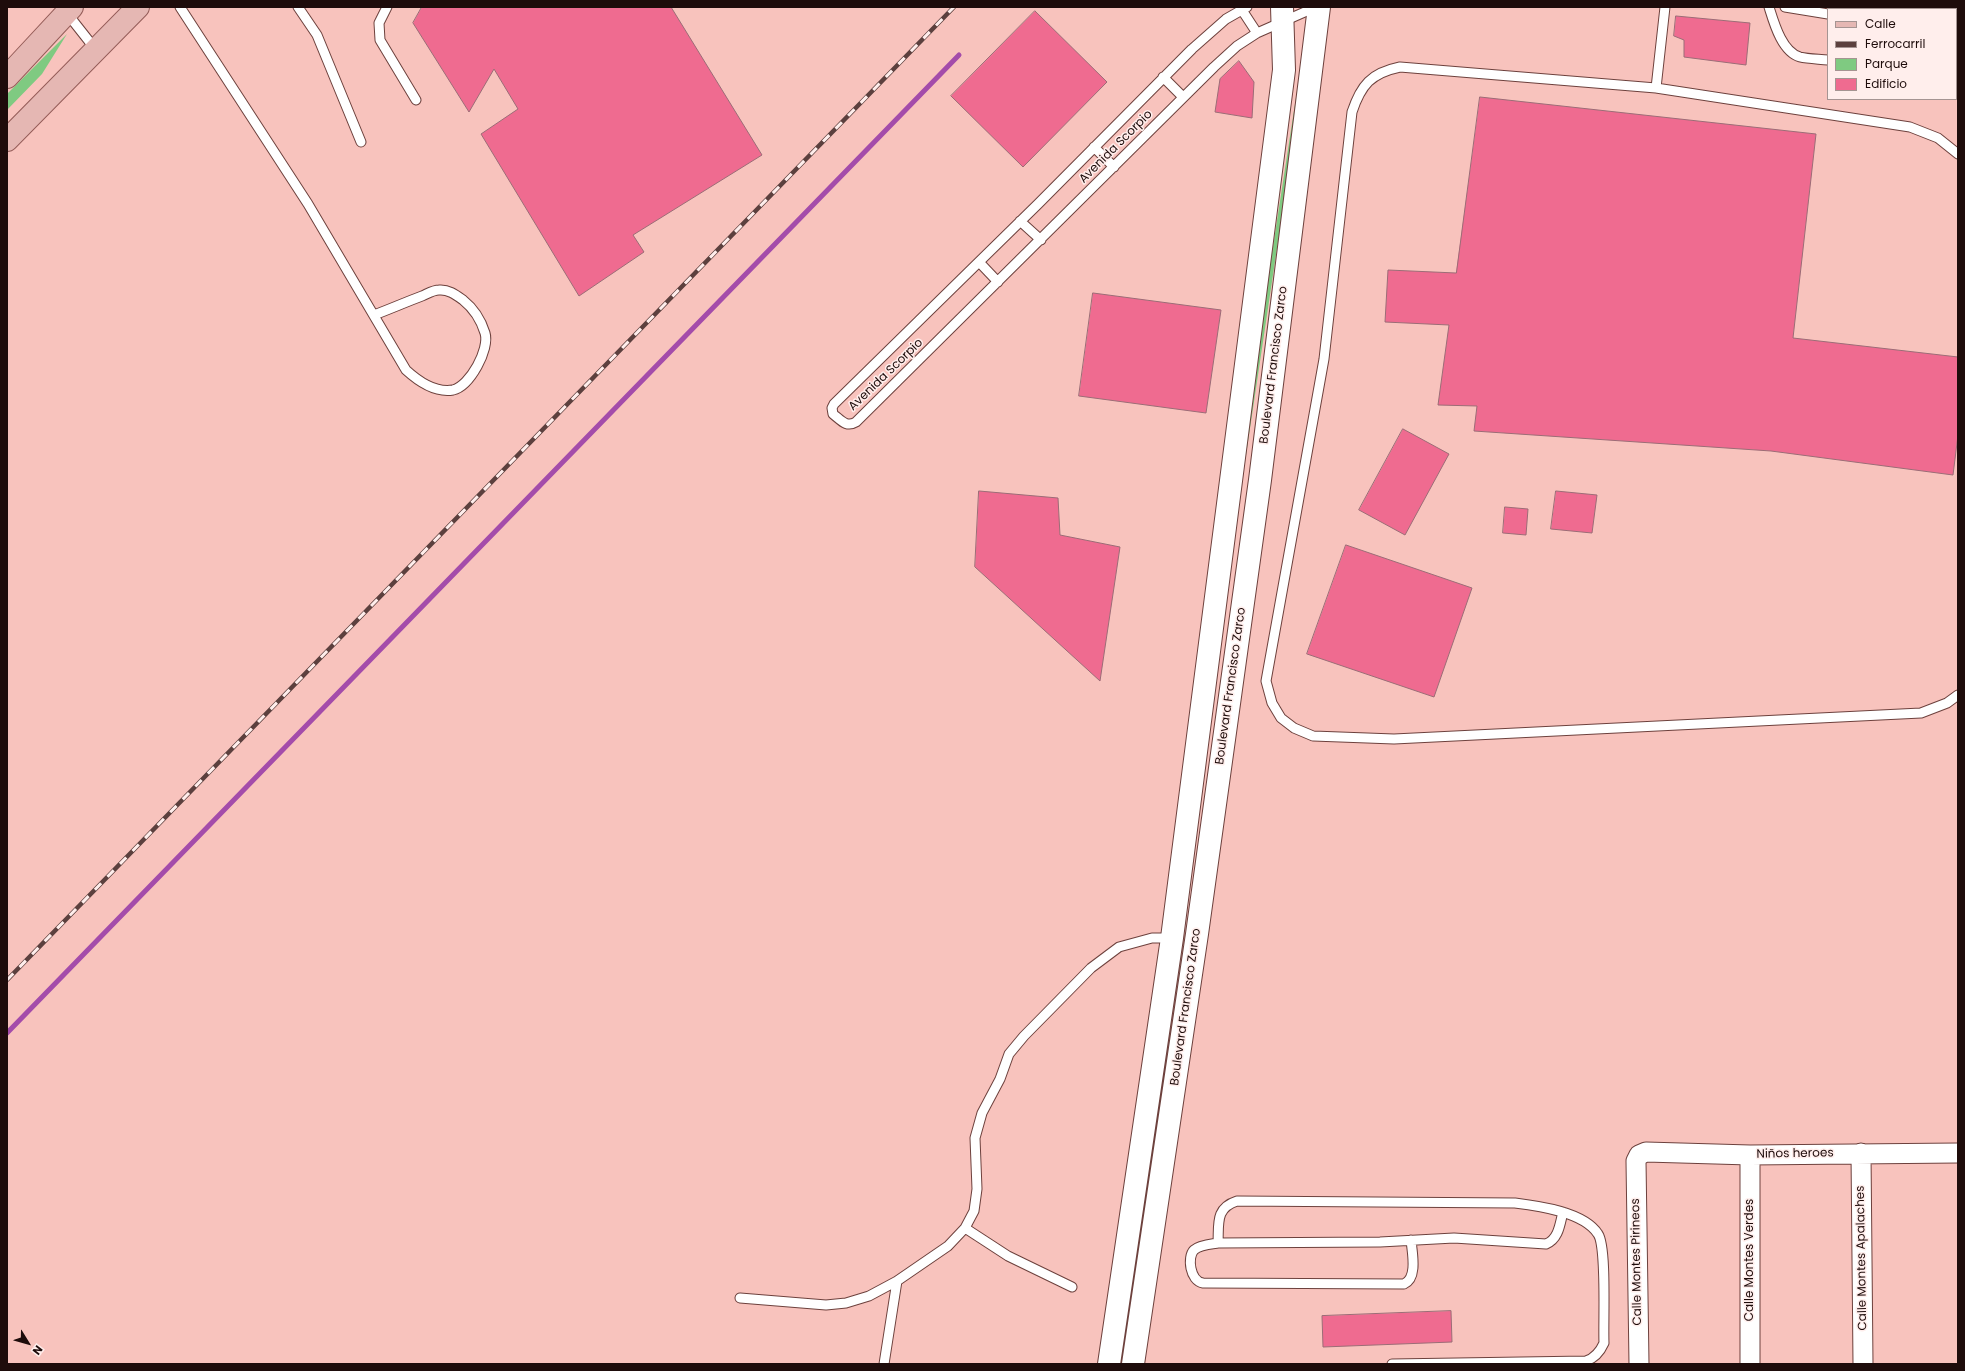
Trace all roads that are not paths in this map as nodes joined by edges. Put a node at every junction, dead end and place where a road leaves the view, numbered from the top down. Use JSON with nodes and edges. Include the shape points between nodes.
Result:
{"nodes":[{"id":1,"x":138,"y":7,"type":"edge"},
{"id":2,"x":180,"y":7,"type":"edge"},
{"id":3,"x":298,"y":7,"type":"edge"},
{"id":4,"x":387,"y":7,"type":"edge"},
{"id":5,"x":1318,"y":7,"type":"edge"},
{"id":6,"x":1665,"y":7,"type":"edge"},
{"id":7,"x":1769,"y":7,"type":"edge"},
{"id":8,"x":1785,"y":7,"type":"edge"},
{"id":9,"x":1242,"y":8,"type":"edge"},
{"id":10,"x":67,"y":9,"type":"edge"},
{"id":11,"x":1282,"y":14,"type":"edge"},
{"id":12,"x":1827,"y":14,"type":"edge"},
{"id":13,"x":1257,"y":33,"type":"junction"},
{"id":14,"x":96,"y":50,"type":"junction"},
{"id":15,"x":1827,"y":60,"type":"edge"},
{"id":16,"x":7,"y":77,"type":"edge"},
{"id":17,"x":1163,"y":77,"type":"junction"},
{"id":18,"x":1656,"y":88,"type":"junction"},
{"id":19,"x":1183,"y":97,"type":"junction"},
{"id":20,"x":416,"y":100,"type":"dead end"},
{"id":21,"x":7,"y":140,"type":"edge"},
{"id":22,"x":361,"y":142,"type":"dead end"},
{"id":23,"x":1094,"y":147,"type":"junction"},
{"id":24,"x":1958,"y":154,"type":"edge"},
{"id":25,"x":1114,"y":167,"type":"junction"},
{"id":26,"x":1020,"y":221,"type":"junction"},
{"id":27,"x":1040,"y":240,"type":"junction"},
{"id":28,"x":979,"y":262,"type":"junction"},
{"id":29,"x":998,"y":282,"type":"junction"},
{"id":30,"x":374,"y":315,"type":"junction"},
{"id":31,"x":1232,"y":477,"type":"junction"},
{"id":32,"x":1260,"y":480,"type":"junction"},
{"id":33,"x":1958,"y":695,"type":"edge"},
{"id":34,"x":1176,"y":911,"type":"junction"},
{"id":35,"x":1200,"y":911,"type":"junction"},
{"id":36,"x":1172,"y":938,"type":"junction"},
{"id":37,"x":1161,"y":1016,"type":"junction"},
{"id":38,"x":1184,"y":1019,"type":"junction"},
{"id":39,"x":1861,"y":1153,"type":"junction"},
{"id":40,"x":1958,"y":1153,"type":"edge"},
{"id":41,"x":1750,"y":1155,"type":"junction"},
{"id":42,"x":1636,"y":1161,"type":"joint"},
{"id":43,"x":1563,"y":1212,"type":"junction"},
{"id":44,"x":965,"y":1228,"type":"junction"},
{"id":45,"x":1411,"y":1240,"type":"junction"},
{"id":46,"x":1218,"y":1243,"type":"junction"},
{"id":47,"x":1124,"y":1271,"type":"junction"},
{"id":48,"x":1146,"y":1274,"type":"junction"},
{"id":49,"x":897,"y":1281,"type":"junction"},
{"id":50,"x":1072,"y":1287,"type":"dead end"},
{"id":51,"x":740,"y":1298,"type":"dead end"},
{"id":52,"x":884,"y":1364,"type":"edge"},
{"id":53,"x":1109,"y":1364,"type":"edge"},
{"id":54,"x":1133,"y":1364,"type":"edge"},
{"id":55,"x":1392,"y":1364,"type":"edge"},
{"id":56,"x":1639,"y":1364,"type":"edge"},
{"id":57,"x":1750,"y":1364,"type":"edge"},
{"id":58,"x":1863,"y":1364,"type":"edge"}],
"edges":[{"from":1,"to":14,"type":"main road"},
{"from":2,"to":30,"type":"lane","via":[[308,204]]},
{"from":3,"to":22,"type":"lane","via":[[316,36]]},
{"from":4,"to":20,"type":"lane","via":[[379,23],[380,40]]},
{"from":5,"to":11,"type":"lane","name":"Avenida Scorpio"},
{"from":5,"to":32,"type":"main road","name":"Boulevard Francisco Zarco"},
{"from":6,"to":18,"type":"lane"},
{"from":7,"to":15,"type":"lane","via":[[1772,19],[1788,48],[1799,57]]},
{"from":8,"to":12,"type":"lane"},
{"from":9,"to":13,"type":"lane"},
{"from":9,"to":17,"type":"lane","name":"Avenida Scorpio","via":[[1226,19]]},
{"from":10,"to":14,"type":"lane"},
{"from":10,"to":16,"type":"main road"},
{"from":11,"to":13,"type":"lane","name":"Avenida Scorpio"},
{"from":11,"to":31,"type":"main road","name":"Boulevard Francisco Zarco","via":[[1284,70]]},
{"from":13,"to":19,"type":"lane","name":"Avenida Scorpio","via":[[1231,51]]},
{"from":14,"to":21,"type":"main road"},
{"from":17,"to":19,"type":"lane"},
{"from":17,"to":23,"type":"lane","name":"Avenida Scorpio"},
{"from":18,"to":24,"type":"lane","via":[[1910,127],[1938,138]]},
{"from":18,"to":33,"type":"lane","via":[[1400,67],[1383,71],[1367,82],[1357,97],[1352,112],[1324,360],[1266,681],[1272,703],[1281,718],[1294,728],[1313,736],[1394,739],[1921,713],[1947,703]]},
{"from":19,"to":25,"type":"lane","name":"Avenida Scorpio"},
{"from":23,"to":25,"type":"lane"},
{"from":23,"to":26,"type":"lane","name":"Avenida Scorpio"},
{"from":25,"to":27,"type":"lane","name":"Avenida Scorpio"},
{"from":26,"to":27,"type":"lane"},
{"from":26,"to":28,"type":"lane","name":"Avenida Scorpio"},
{"from":27,"to":29,"type":"lane","name":"Avenida Scorpio"},
{"from":28,"to":29,"type":"lane"},
{"from":28,"to":29,"type":"lane","name":"Avenida Scorpio","via":[[834,404],[833,414],[847,424],[856,422]]},
{"from":30,"to":30,"type":"lane","via":[[438,290],[453,293],[468,305],[479,319],[485,333],[486,343],[479,363],[468,379],[452,390],[417,380],[406,370]]},
{"from":31,"to":32,"type":"main road"},
{"from":31,"to":34,"type":"main road","name":"Boulevard Francisco Zarco"},
{"from":32,"to":35,"type":"main road","name":"Boulevard Francisco Zarco"},
{"from":34,"to":35,"type":"main road"},
{"from":34,"to":36,"type":"main road","name":"Boulevard Francisco Zarco"},
{"from":35,"to":38,"type":"main road","name":"Boulevard Francisco Zarco"},
{"from":36,"to":37,"type":"main road","name":"Boulevard Francisco Zarco"},
{"from":36,"to":44,"type":"lane","via":[[1152,938],[1119,947],[1091,968],[1009,1054],[1000,1079],[982,1113],[975,1138],[977,1189],[974,1211]]},
{"from":37,"to":38,"type":"main road"},
{"from":37,"to":47,"type":"main road","name":"Boulevard Francisco Zarco"},
{"from":38,"to":48,"type":"main road","name":"Boulevard Francisco Zarco"},
{"from":39,"to":40,"type":"street","name":"Niños heroes"},
{"from":39,"to":41,"type":"street","name":"Niños heroes"},
{"from":39,"to":58,"type":"street","name":"Calle Montes Apalaches"},
{"from":41,"to":42,"type":"street","name":"Niños heroes","via":[[1646,1152],[1639,1155]]},
{"from":41,"to":57,"type":"street","name":"Calle Montes Verdes"},
{"from":42,"to":56,"type":"street","name":"Calle Montes Pirineos"},
{"from":43,"to":45,"type":"lane","via":[[1556,1235],[1546,1244],[1454,1238]]},
{"from":43,"to":46,"type":"lane","via":[[1549,1207],[1514,1203],[1237,1201],[1224,1207],[1220,1215]]},
{"from":43,"to":55,"type":"lane","via":[[1594,1228],[1602,1244],[1604,1343],[1592,1359]]},
{"from":44,"to":49,"type":"lane","via":[[948,1246]]},
{"from":44,"to":50,"type":"lane","via":[[1008,1256]]},
{"from":45,"to":46,"type":"lane"},
{"from":45,"to":46,"type":"lane","via":[[1412,1276],[1404,1284],[1197,1281],[1192,1275],[1192,1253],[1197,1248]]},
{"from":47,"to":48,"type":"main road"},
{"from":47,"to":53,"type":"main road","name":"Boulevard Francisco Zarco"},
{"from":48,"to":54,"type":"main road","name":"Boulevard Francisco Zarco"},
{"from":49,"to":51,"type":"lane","via":[[869,1296],[846,1303],[826,1305]]},
{"from":49,"to":52,"type":"lane"}]}
